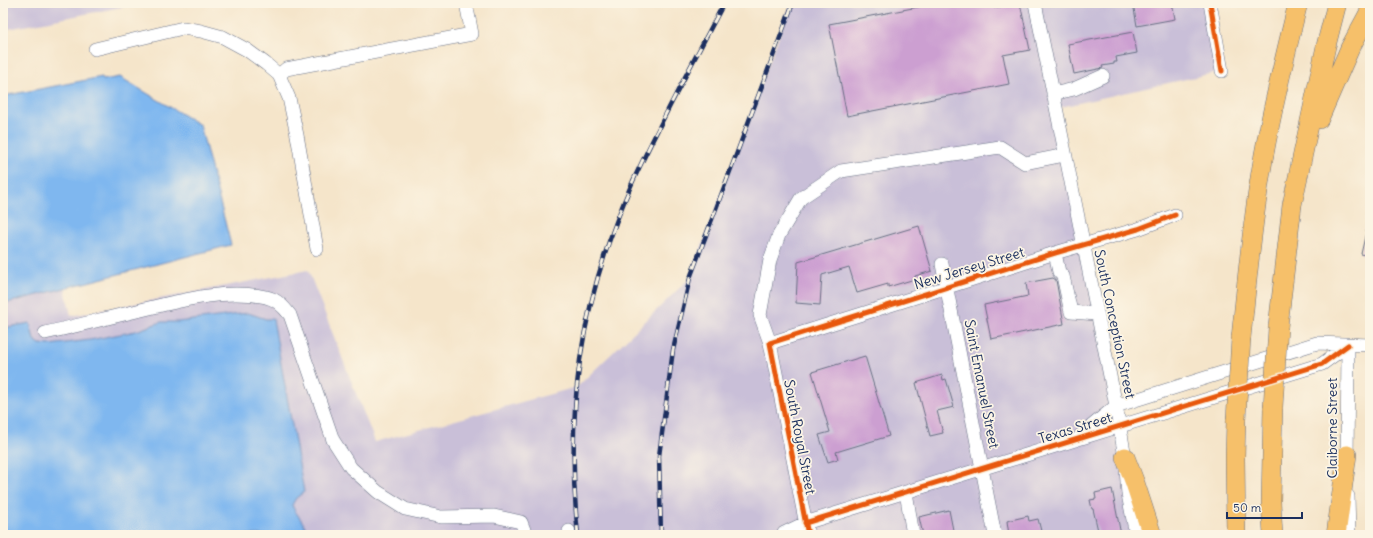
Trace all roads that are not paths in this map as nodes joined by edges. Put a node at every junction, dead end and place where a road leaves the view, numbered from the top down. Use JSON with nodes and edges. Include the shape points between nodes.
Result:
{"nodes":[{"id":1,"x":466,"y":3,"type":"edge"},
{"id":2,"x":1035,"y":3,"type":"edge"},
{"id":3,"x":1210,"y":3,"type":"edge"},
{"id":4,"x":1298,"y":3,"type":"edge"},
{"id":5,"x":1337,"y":3,"type":"edge"},
{"id":6,"x":1370,"y":11,"type":"edge"},
{"id":7,"x":96,"y":49,"type":"dead end"},
{"id":8,"x":1222,"y":71,"type":"dead end"},
{"id":9,"x":279,"y":76,"type":"junction"},
{"id":10,"x":1103,"y":76,"type":"dead end"},
{"id":11,"x":1053,"y":94,"type":"junction"},
{"id":12,"x":1304,"y":151,"type":"junction"},
{"id":13,"x":1065,"y":155,"type":"junction"},
{"id":14,"x":1175,"y":215,"type":"dead end"},
{"id":15,"x":1083,"y":244,"type":"junction"},
{"id":16,"x":317,"y":249,"type":"dead end"},
{"id":17,"x":1055,"y":253,"type":"junction"},
{"id":18,"x":942,"y":264,"type":"dead end"},
{"id":19,"x":947,"y":287,"type":"junction"},
{"id":20,"x":1097,"y":314,"type":"junction"},
{"id":21,"x":45,"y":333,"type":"dead end"},
{"id":22,"x":770,"y":343,"type":"junction"},
{"id":23,"x":1348,"y":345,"type":"junction"},
{"id":24,"x":1370,"y":345,"type":"edge"},
{"id":25,"x":1116,"y":406,"type":"junction"},
{"id":26,"x":1119,"y":426,"type":"junction"},
{"id":27,"x":1075,"y":440,"type":"junction"},
{"id":28,"x":1347,"y":455,"type":"junction"},
{"id":29,"x":1125,"y":457,"type":"junction"},
{"id":30,"x":982,"y":469,"type":"junction"},
{"id":31,"x":906,"y":492,"type":"junction"},
{"id":32,"x":806,"y":529,"type":"edge"},
{"id":33,"x":526,"y":535,"type":"edge"},
{"id":34,"x":784,"y":535,"type":"edge"},
{"id":35,"x":913,"y":535,"type":"edge"},
{"id":36,"x":994,"y":535,"type":"edge"},
{"id":37,"x":1136,"y":535,"type":"edge"},
{"id":38,"x":1152,"y":535,"type":"edge"},
{"id":39,"x":1236,"y":535,"type":"edge"},
{"id":40,"x":1273,"y":535,"type":"edge"},
{"id":41,"x":1336,"y":535,"type":"edge"},
{"id":42,"x":1349,"y":535,"type":"edge"}],
"edges":[{"from":1,"to":9,"type":"street","via":[[472,34],[286,69]]},
{"from":2,"to":11,"type":"street","name":"South Conception Street"},
{"from":3,"to":8,"type":"street"},
{"from":4,"to":39,"type":"highway","bridge":true,"via":[[1274,102],[1249,260],[1236,419]]},
{"from":5,"to":12,"type":"highway"},
{"from":6,"to":12,"type":"highway","via":[[1350,48]]},
{"from":7,"to":9,"type":"street","via":[[183,28],[201,30],[223,37],[247,50]]},
{"from":9,"to":16,"type":"street","via":[[289,98]]},
{"from":10,"to":11,"type":"street","via":[[1074,89]]},
{"from":11,"to":13,"type":"street","name":"South Conception Street"},
{"from":12,"to":40,"type":"highway","bridge":true,"via":[[1292,205],[1278,327],[1273,407]]},
{"from":13,"to":15,"type":"street","name":"South Conception Street"},
{"from":13,"to":22,"type":"street","name":"South Royal Street","via":[[1025,163],[1000,147],[841,171],[801,198],[779,235],[770,260],[760,315]]},
{"from":14,"to":15,"type":"street","name":"New Jersey Street"},
{"from":15,"to":17,"type":"street","name":"New Jersey Street"},
{"from":15,"to":20,"type":"street","name":"South Conception Street"},
{"from":17,"to":19,"type":"street","name":"New Jersey Street"},
{"from":17,"to":20,"type":"street","via":[[1071,312]]},
{"from":18,"to":19,"type":"street","name":"Saint Emanuel Street"},
{"from":19,"to":22,"type":"street","name":"New Jersey Street"},
{"from":19,"to":30,"type":"street","name":"Saint Emanuel Street"},
{"from":20,"to":25,"type":"street","name":"South Conception Street"},
{"from":21,"to":33,"type":"street","via":[[180,300],[241,294],[268,297],[282,305],[290,315],[333,440],[351,468],[378,492],[405,509],[440,517],[494,516],[521,522]]},
{"from":22,"to":32,"type":"street","name":"South Royal Street"},
{"from":23,"to":24,"type":"street","name":"Texas Street"},
{"from":23,"to":25,"type":"street","name":"Texas Street","via":[[1317,343]]},
{"from":23,"to":26,"type":"street","name":"Texas Street","via":[[1322,364]]},
{"from":23,"to":28,"type":"street","name":"Claiborne Street"},
{"from":25,"to":26,"type":"street","name":"South Conception Street"},
{"from":25,"to":27,"type":"street","name":"Texas Street"},
{"from":26,"to":27,"type":"street","name":"Texas Street"},
{"from":26,"to":29,"type":"street","name":"South Conception Street"},
{"from":27,"to":30,"type":"street","name":"Texas Street"},
{"from":28,"to":41,"type":"highway"},
{"from":28,"to":42,"type":"street","name":"Claiborne Street"},
{"from":29,"to":37,"type":"street","name":"South Conception Street","via":[[1128,494]]},
{"from":29,"to":38,"type":"highway"},
{"from":30,"to":31,"type":"street","name":"Texas Street"},
{"from":30,"to":36,"type":"street","name":"Saint Emanuel Street"},
{"from":31,"to":32,"type":"street","name":"Texas Street"},
{"from":31,"to":35,"type":"street"},
{"from":32,"to":34,"type":"street","name":"Texas Street"}]}
